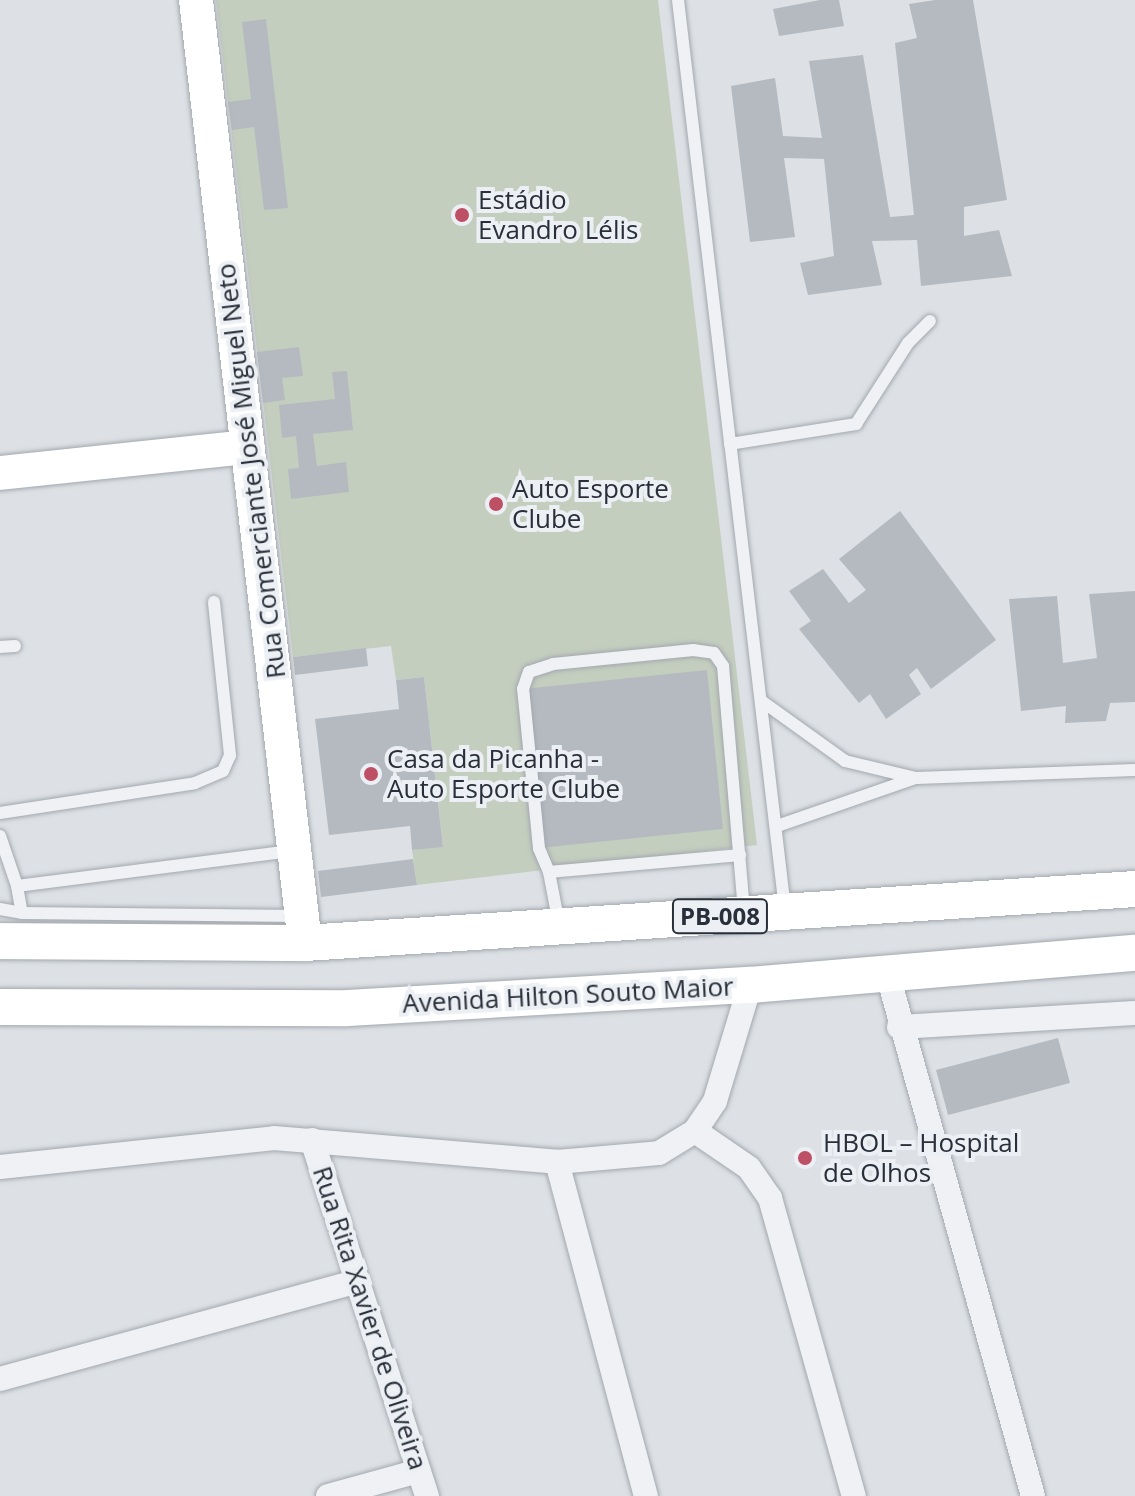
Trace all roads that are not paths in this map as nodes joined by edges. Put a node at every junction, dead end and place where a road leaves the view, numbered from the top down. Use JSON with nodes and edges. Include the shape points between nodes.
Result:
{"nodes":[{"id":1,"x":196,"y":0,"type":"edge"},
{"id":2,"x":678,"y":0,"type":"edge"},
{"id":3,"x":930,"y":321,"type":"dead end"},
{"id":4,"x":730,"y":444,"type":"junction"},
{"id":5,"x":248,"y":447,"type":"junction"},
{"id":6,"x":0,"y":473,"type":"edge"},
{"id":7,"x":214,"y":602,"type":"dead end"},
{"id":8,"x":15,"y":646,"type":"dead end"},
{"id":9,"x":0,"y":647,"type":"edge"},
{"id":10,"x":763,"y":702,"type":"junction"},
{"id":11,"x":1135,"y":770,"type":"edge"},
{"id":12,"x":916,"y":778,"type":"junction"},
{"id":13,"x":0,"y":813,"type":"edge"},
{"id":14,"x":777,"y":826,"type":"junction"},
{"id":15,"x":0,"y":836,"type":"edge"},
{"id":16,"x":295,"y":851,"type":"junction"},
{"id":17,"x":740,"y":855,"type":"junction"},
{"id":18,"x":549,"y":872,"type":"junction"},
{"id":19,"x":17,"y":886,"type":"junction"},
{"id":20,"x":1135,"y":889,"type":"edge"},
{"id":21,"x":0,"y":909,"type":"edge"},
{"id":22,"x":785,"y":912,"type":"junction"},
{"id":23,"x":22,"y":913,"type":"junction"},
{"id":24,"x":744,"y":915,"type":"junction"},
{"id":25,"x":560,"y":928,"type":"junction"},
{"id":26,"x":304,"y":930,"type":"junction"},
{"id":27,"x":0,"y":941,"type":"edge"},
{"id":28,"x":1135,"y":953,"type":"edge"},
{"id":29,"x":887,"y":972,"type":"junction"},
{"id":30,"x":750,"y":985,"type":"junction"},
{"id":31,"x":0,"y":1007,"type":"edge"},
{"id":32,"x":1135,"y":1013,"type":"edge"},
{"id":33,"x":899,"y":1027,"type":"junction"},
{"id":34,"x":695,"y":1131,"type":"junction"},
{"id":35,"x":312,"y":1140,"type":"junction"},
{"id":36,"x":557,"y":1162,"type":"junction"},
{"id":37,"x":0,"y":1167,"type":"edge"},
{"id":38,"x":355,"y":1282,"type":"junction"},
{"id":39,"x":0,"y":1379,"type":"edge"},
{"id":40,"x":419,"y":1471,"type":"junction"},
{"id":41,"x":328,"y":1496,"type":"edge"},
{"id":42,"x":427,"y":1496,"type":"edge"},
{"id":43,"x":646,"y":1496,"type":"edge"},
{"id":44,"x":854,"y":1496,"type":"edge"},
{"id":45,"x":1033,"y":1496,"type":"edge"}],
"edges":[{"from":1,"to":5,"type":"main road","name":"Rua Comerciante José Miguel Neto"},
{"from":2,"to":4,"type":"lane"},
{"from":3,"to":4,"type":"lane","via":[[908,343],[856,424]]},
{"from":4,"to":10,"type":"lane"},
{"from":5,"to":6,"type":"main road"},
{"from":5,"to":16,"type":"main road","name":"Rua Comerciante José Miguel Neto"},
{"from":7,"to":13,"type":"lane","via":[[230,755],[223,771],[195,783]]},
{"from":8,"to":9,"type":"lane"},
{"from":10,"to":12,"type":"lane","via":[[845,761]]},
{"from":10,"to":14,"type":"lane"},
{"from":11,"to":12,"type":"lane"},
{"from":12,"to":14,"type":"lane"},
{"from":14,"to":22,"type":"lane"},
{"from":15,"to":19,"type":"lane"},
{"from":16,"to":19,"type":"lane"},
{"from":16,"to":26,"type":"main road","name":"Rua Comerciante José Miguel Neto"},
{"from":17,"to":18,"type":"lane"},
{"from":17,"to":18,"type":"lane","via":[[723,666],[714,653],[693,650],[553,664],[529,672],[523,689],[537,834]]},
{"from":17,"to":24,"type":"lane"},
{"from":18,"to":25,"type":"lane"},
{"from":19,"to":23,"type":"lane"},
{"from":20,"to":22,"type":"main road","number":"PB-008"},
{"from":21,"to":23,"type":"lane"},
{"from":22,"to":24,"type":"main road","number":"PB-008"},
{"from":23,"to":26,"type":"lane"},
{"from":24,"to":25,"type":"main road","number":"PB-008"},
{"from":25,"to":26,"type":"main road","number":"PB-008"},
{"from":26,"to":27,"type":"main road","number":"PB-008"},
{"from":28,"to":29,"type":"main road","name":"Avenida Hilton Souto Maior"},
{"from":29,"to":30,"type":"main road","name":"Avenida Hilton Souto Maior"},
{"from":29,"to":33,"type":"street"},
{"from":30,"to":31,"type":"main road","name":"Avenida Hilton Souto Maior","via":[[348,1008]]},
{"from":30,"to":34,"type":"street","via":[[715,1101]]},
{"from":32,"to":33,"type":"street"},
{"from":33,"to":45,"type":"street"},
{"from":34,"to":36,"type":"street","via":[[659,1153]]},
{"from":34,"to":44,"type":"street","via":[[749,1168],[770,1198]]},
{"from":35,"to":36,"type":"street"},
{"from":35,"to":37,"type":"street","via":[[222,1140]]},
{"from":35,"to":38,"type":"street","name":"Rua Rita Xavier de Oliveira"},
{"from":36,"to":43,"type":"street"},
{"from":38,"to":39,"type":"street"},
{"from":38,"to":40,"type":"street","name":"Rua Rita Xavier de Oliveira"},
{"from":40,"to":41,"type":"street"},
{"from":40,"to":42,"type":"street","name":"Rua Rita Xavier de Oliveira"}]}
